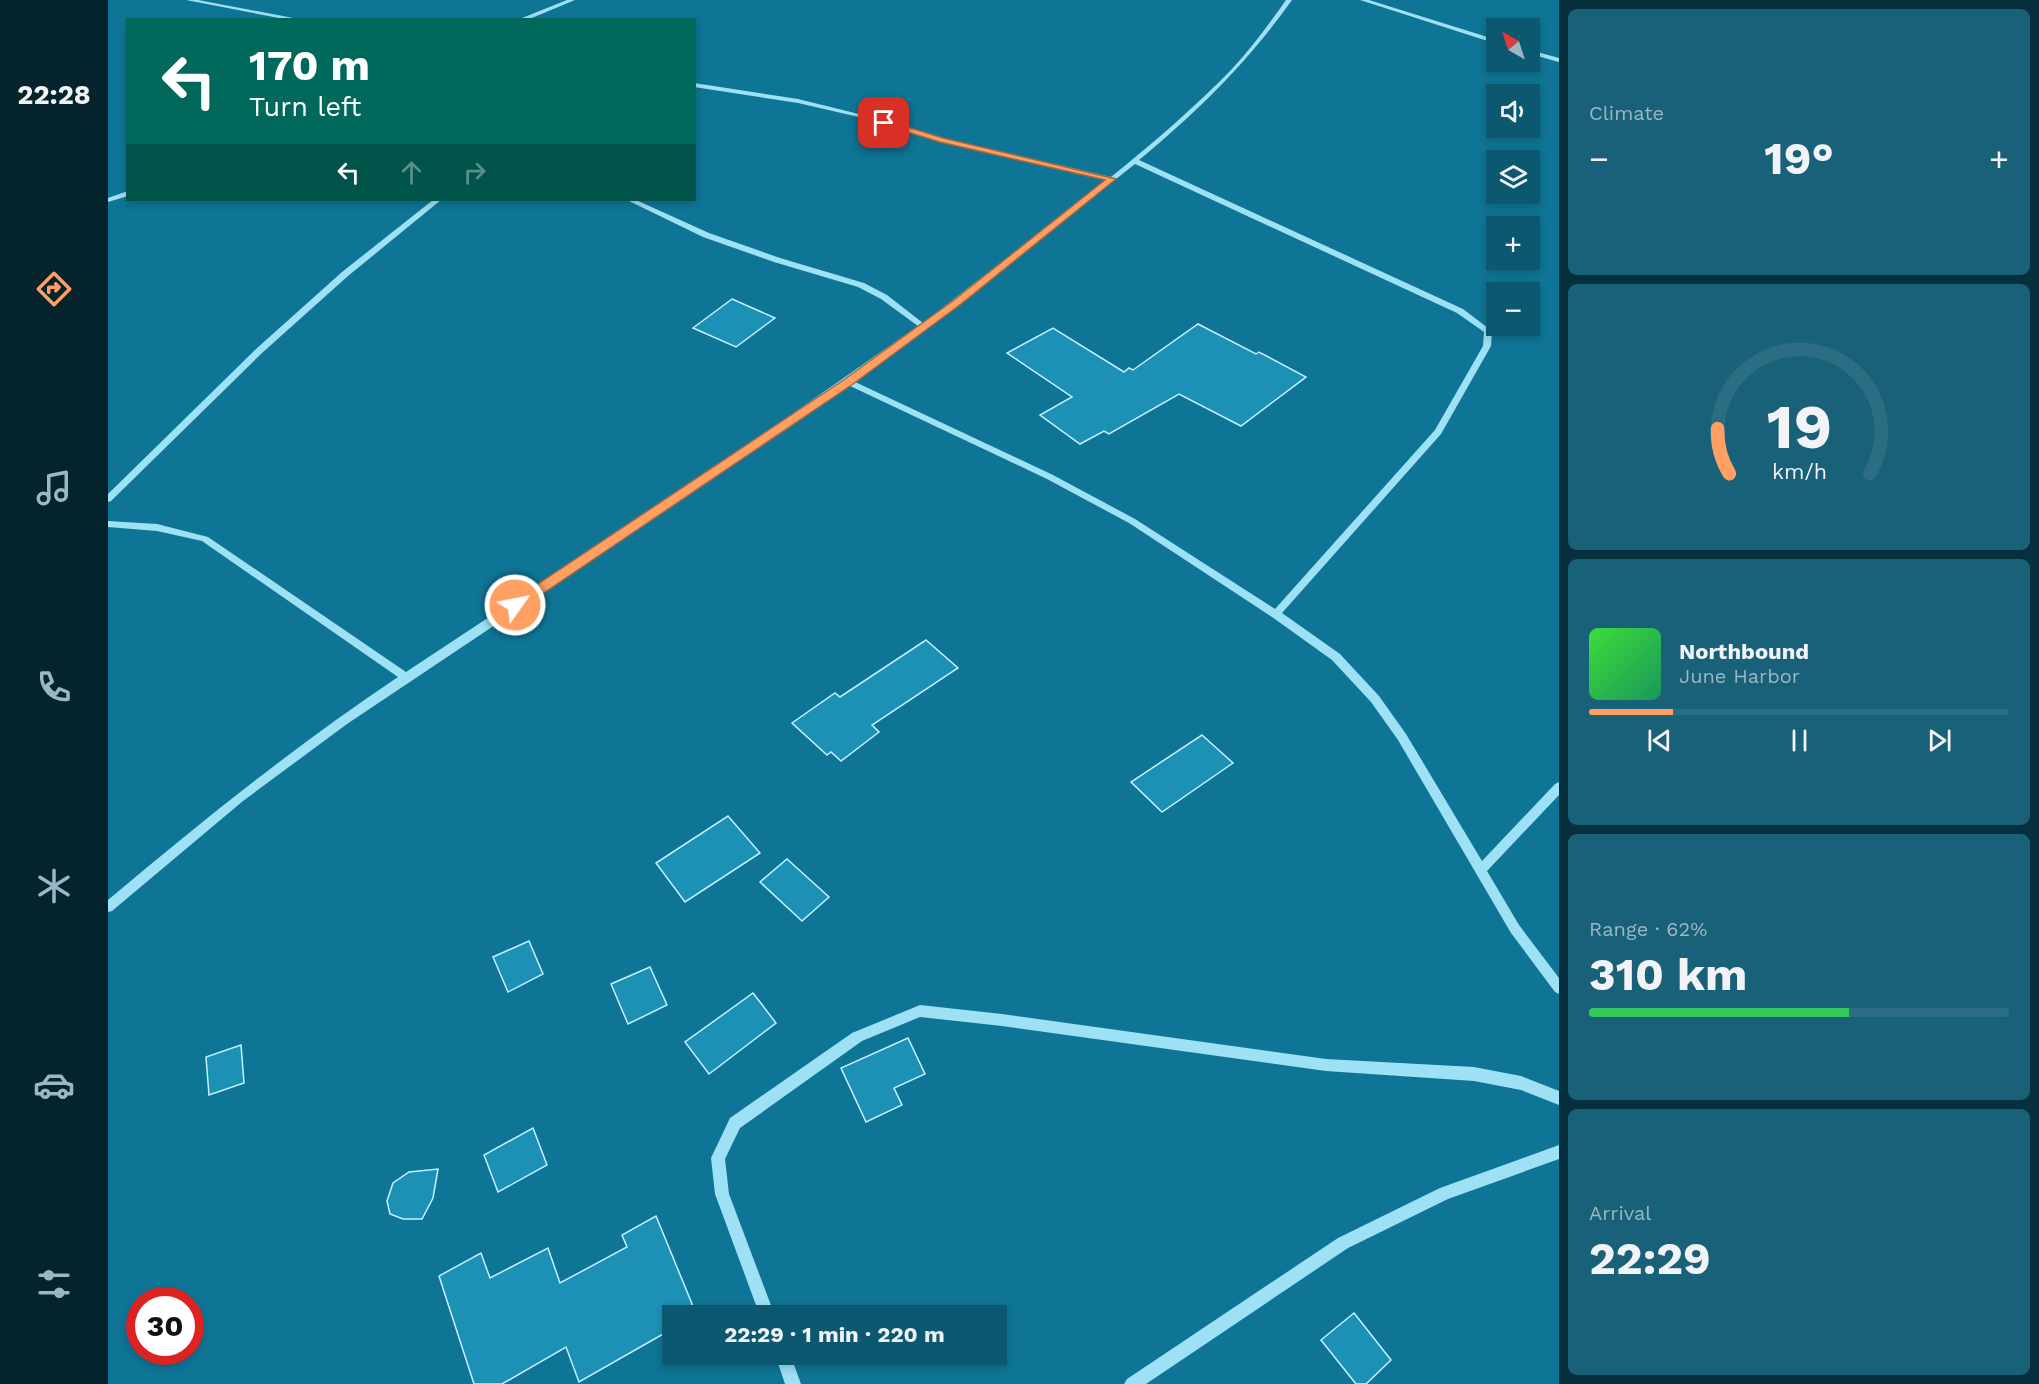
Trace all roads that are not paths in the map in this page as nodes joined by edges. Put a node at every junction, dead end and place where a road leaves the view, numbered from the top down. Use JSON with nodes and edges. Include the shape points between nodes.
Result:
{"nodes":[{"id":1,"x":189,"y":0,"type":"edge"},
{"id":2,"x":572,"y":0,"type":"edge"},
{"id":3,"x":1289,"y":0,"type":"edge"},
{"id":4,"x":1363,"y":0,"type":"edge"},
{"id":5,"x":290,"y":18,"type":"edge"},
{"id":6,"x":525,"y":18,"type":"edge"},
{"id":7,"x":1486,"y":39,"type":"edge"},
{"id":8,"x":1540,"y":55,"type":"edge"},
{"id":9,"x":1559,"y":60,"type":"edge"},
{"id":10,"x":696,"y":85,"type":"edge"},
{"id":11,"x":1135,"y":161,"type":"junction"},
{"id":12,"x":1112,"y":179,"type":"junction"},
{"id":13,"x":126,"y":194,"type":"edge"},
{"id":14,"x":108,"y":200,"type":"edge"},
{"id":15,"x":436,"y":201,"type":"edge"},
{"id":16,"x":633,"y":201,"type":"edge"},
{"id":17,"x":924,"y":327,"type":"junction"},
{"id":18,"x":849,"y":382,"type":"junction"},
{"id":19,"x":108,"y":499,"type":"edge"},
{"id":20,"x":108,"y":524,"type":"edge"},
{"id":21,"x":1276,"y":614,"type":"junction"},
{"id":22,"x":405,"y":677,"type":"junction"},
{"id":23,"x":1559,"y":787,"type":"edge"},
{"id":24,"x":1481,"y":870,"type":"junction"},
{"id":25,"x":108,"y":907,"type":"edge"},
{"id":26,"x":1559,"y":988,"type":"edge"},
{"id":27,"x":1559,"y":1098,"type":"edge"},
{"id":28,"x":1559,"y":1152,"type":"edge"},
{"id":29,"x":764,"y":1305,"type":"edge"},
{"id":30,"x":786,"y":1365,"type":"edge"},
{"id":31,"x":794,"y":1384,"type":"edge"},
{"id":32,"x":1132,"y":1384,"type":"edge"}],
"edges":[{"from":1,"to":5,"type":"street"},
{"from":2,"to":6,"type":"street"},
{"from":3,"to":11,"type":"street","via":[[1250,54]]},
{"from":4,"to":7,"type":"street"},
{"from":8,"to":9,"type":"street"},
{"from":10,"to":12,"type":"street","via":[[798,101],[940,140]]},
{"from":11,"to":12,"type":"street"},
{"from":11,"to":21,"type":"street","via":[[1460,311],[1488,331],[1488,346],[1438,432]]},
{"from":12,"to":17,"type":"street"},
{"from":13,"to":14,"type":"street"},
{"from":15,"to":19,"type":"street","via":[[345,274],[259,351]]},
{"from":16,"to":17,"type":"street","via":[[706,235],[861,285]]},
{"from":17,"to":18,"type":"street"},
{"from":18,"to":21,"type":"street","via":[[1050,477],[1132,521]]},
{"from":18,"to":22,"type":"street"},
{"from":20,"to":22,"type":"street","via":[[140,524],[205,539]]},
{"from":21,"to":24,"type":"street","via":[[1336,657],[1375,699]]},
{"from":22,"to":25,"type":"street","via":[[260,782]]},
{"from":23,"to":24,"type":"street"},
{"from":24,"to":26,"type":"street","via":[[1515,929]]},
{"from":27,"to":29,"type":"street","via":[[1521,1083],[1474,1074],[1326,1065],[920,1011],[857,1037],[735,1123],[718,1158],[722,1194]]},
{"from":28,"to":32,"type":"street","via":[[1445,1193],[1343,1243]]},
{"from":30,"to":31,"type":"street"}]}
